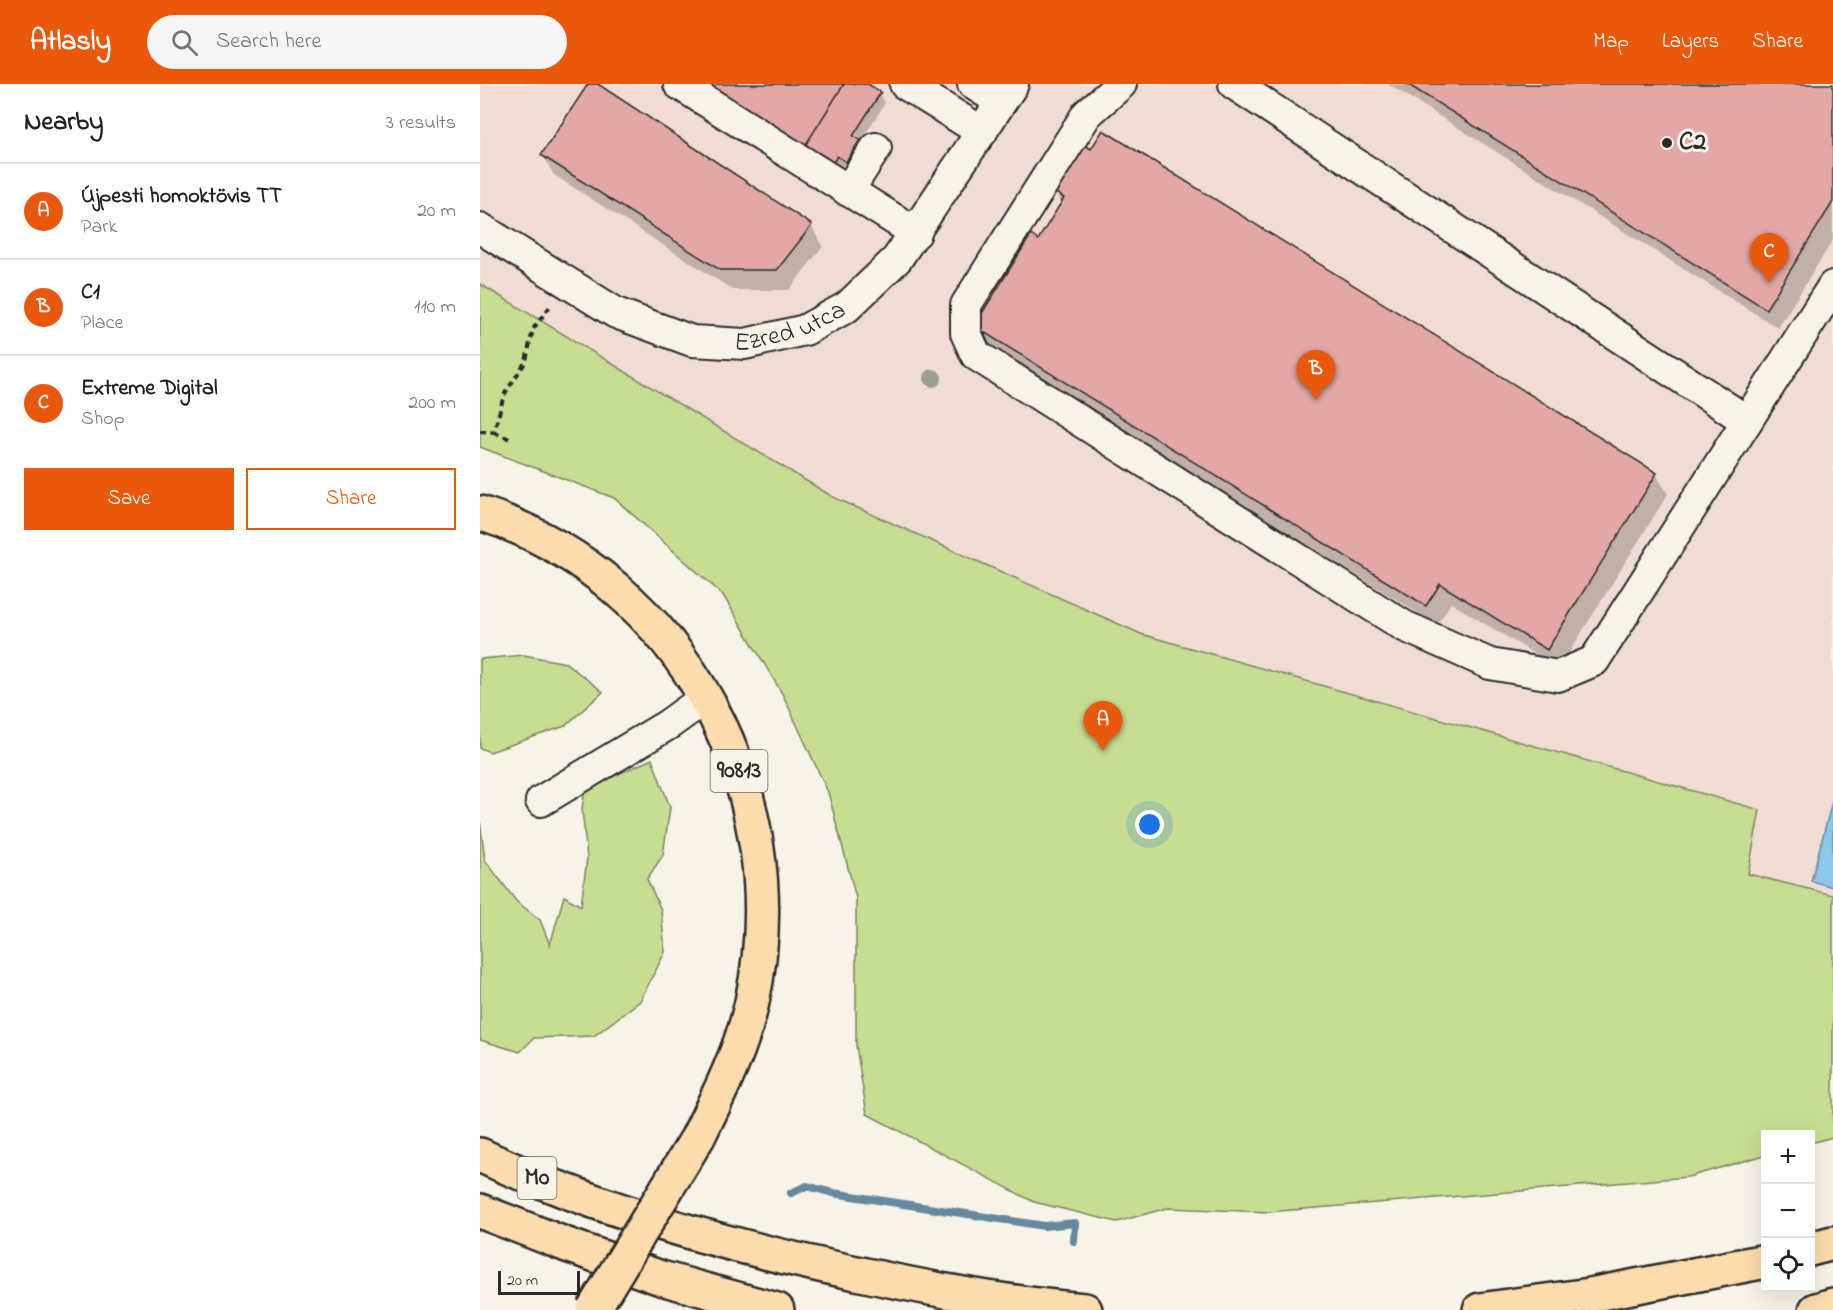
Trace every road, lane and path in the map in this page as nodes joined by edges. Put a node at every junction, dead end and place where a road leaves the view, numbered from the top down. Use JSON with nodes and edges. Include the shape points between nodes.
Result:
{"nodes":[{"id":1,"x":679,"y":84,"type":"edge"},
{"id":2,"x":905,"y":84,"type":"edge"},
{"id":3,"x":973,"y":84,"type":"edge"},
{"id":4,"x":1120,"y":84,"type":"edge"},
{"id":5,"x":1234,"y":84,"type":"edge"},
{"id":6,"x":1007,"y":93,"type":"edge"},
{"id":7,"x":982,"y":132,"type":"junction"},
{"id":8,"x":876,"y":148,"type":"dead end"},
{"id":9,"x":848,"y":191,"type":"junction"},
{"id":10,"x":480,"y":228,"type":"edge"},
{"id":11,"x":916,"y":233,"type":"junction"},
{"id":12,"x":569,"y":284,"type":"junction"},
{"id":13,"x":1833,"y":286,"type":"edge"},
{"id":14,"x":1747,"y":421,"type":"junction"},
{"id":15,"x":480,"y":431,"type":"edge"},
{"id":16,"x":494,"y":432,"type":"junction"},
{"id":17,"x":512,"y":440,"type":"dead end"},
{"id":18,"x":480,"y":513,"type":"edge"},
{"id":19,"x":705,"y":698,"type":"junction"},
{"id":20,"x":541,"y":801,"type":"dead end"},
{"id":21,"x":480,"y":1155,"type":"edge"},
{"id":22,"x":480,"y":1210,"type":"edge"},
{"id":23,"x":1833,"y":1243,"type":"edge"},
{"id":24,"x":1815,"y":1248,"type":"edge"},
{"id":25,"x":1761,"y":1262,"type":"edge"},
{"id":26,"x":1833,"y":1305,"type":"edge"},
{"id":27,"x":593,"y":1310,"type":"edge"},
{"id":28,"x":777,"y":1310,"type":"edge"},
{"id":29,"x":1085,"y":1310,"type":"edge"},
{"id":30,"x":1480,"y":1310,"type":"edge"},
{"id":31,"x":1816,"y":1310,"type":"edge"}],
"edges":[{"from":1,"to":9,"type":"street"},
{"from":2,"to":7,"type":"street"},
{"from":3,"to":6,"type":"street"},
{"from":4,"to":14,"type":"street","via":[[1087,114],[966,305],[966,333],[976,355],[1404,626],[1490,664],[1558,676],[1594,661]]},
{"from":5,"to":14,"type":"street"},
{"from":6,"to":7,"type":"street","name":"Ezred utca"},
{"from":7,"to":11,"type":"street","name":"Ezred utca"},
{"from":8,"to":9,"type":"street"},
{"from":9,"to":11,"type":"street"},
{"from":10,"to":12,"type":"street","name":"Ezred utca"},
{"from":11,"to":12,"type":"street","name":"Ezred utca","via":[[897,259],[848,307],[805,330],[745,344],[692,341],[616,313]]},
{"from":12,"to":16,"type":"path","via":[[533,329],[526,361],[504,395]]},
{"from":13,"to":14,"type":"street"},
{"from":15,"to":16,"type":"path"},
{"from":16,"to":17,"type":"path"},
{"from":18,"to":19,"type":"highway","number":"90813","via":[[557,547],[607,579],[683,659]]},
{"from":19,"to":20,"type":"street"},
{"from":19,"to":27,"type":"highway","number":"90813","bridge":true,"via":[[729,742],[747,794],[757,845],[762,892],[752,1003],[728,1076],[698,1137]]},
{"from":21,"to":29,"type":"highway","number":"M0","via":[[594,1200],[769,1254],[978,1297]]},
{"from":22,"to":28,"type":"highway","number":"M0","via":[[661,1278]]},
{"from":23,"to":24,"type":"highway"},
{"from":25,"to":30,"type":"highway","via":[[1590,1295]]},
{"from":26,"to":31,"type":"highway"}]}
